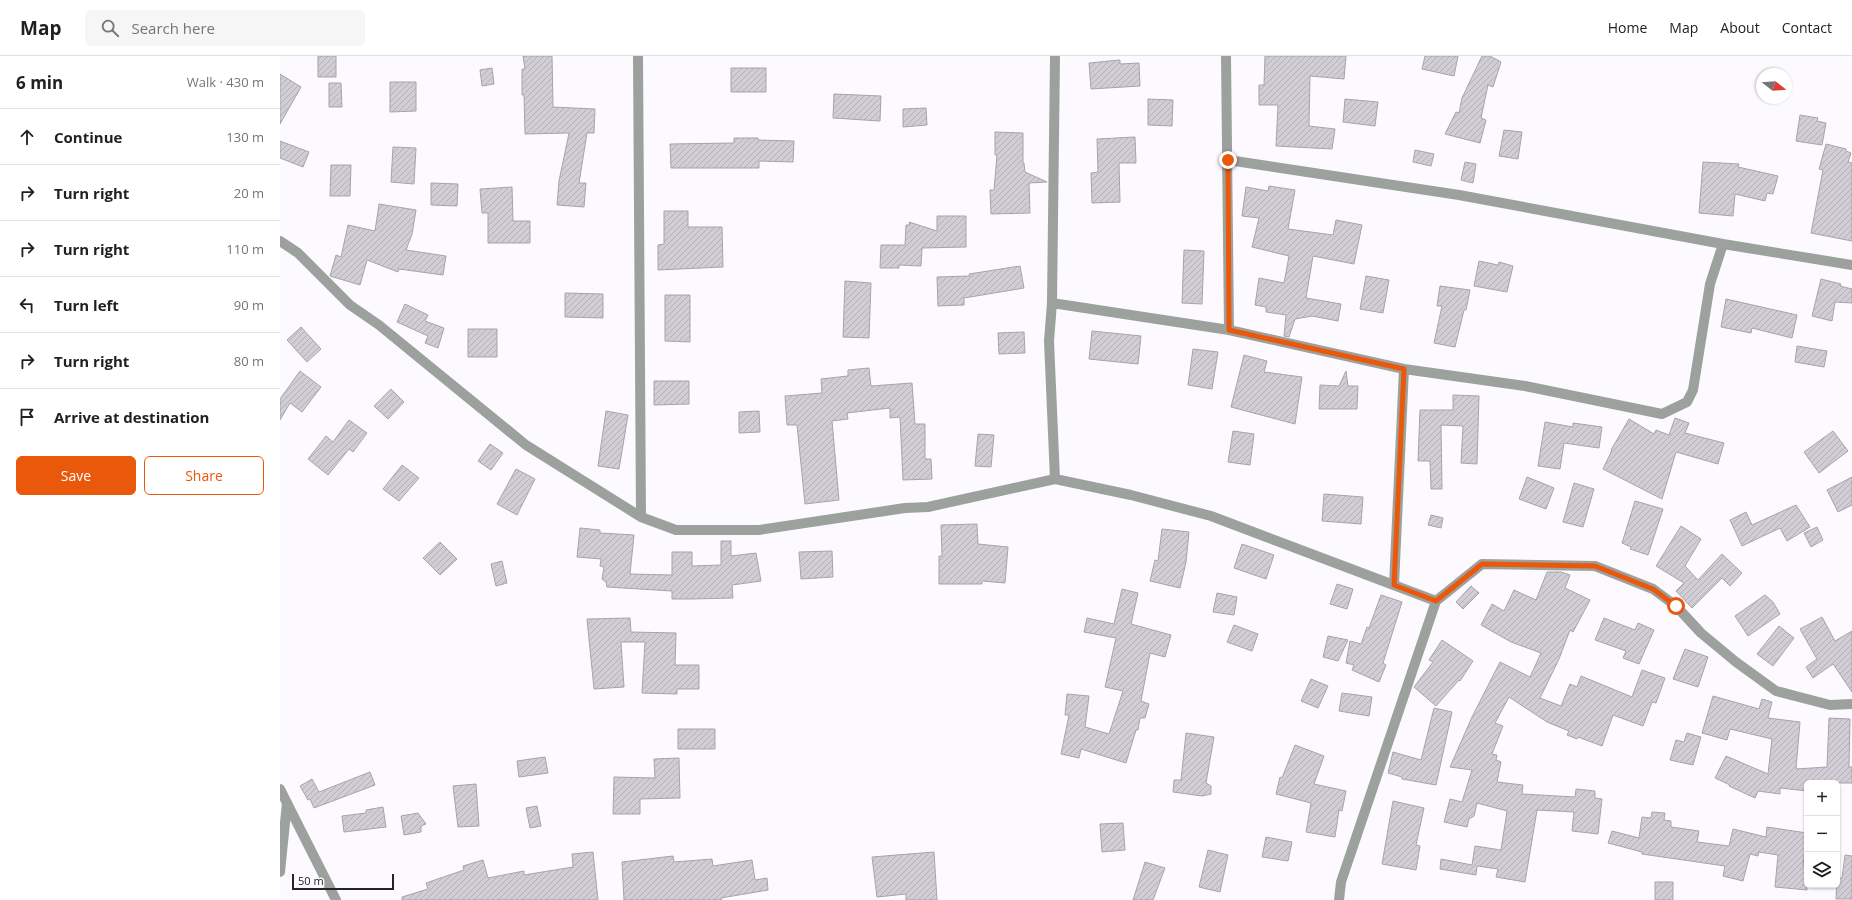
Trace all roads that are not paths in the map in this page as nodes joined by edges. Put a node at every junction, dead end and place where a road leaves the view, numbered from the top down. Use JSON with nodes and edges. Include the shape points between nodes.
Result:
{"nodes":[{"id":1,"x":638,"y":56,"type":"edge"},
{"id":2,"x":1055,"y":56,"type":"edge"},
{"id":3,"x":1226,"y":56,"type":"edge"},
{"id":4,"x":1228,"y":160,"type":"junction"},
{"id":5,"x":280,"y":241,"type":"edge"},
{"id":6,"x":1723,"y":244,"type":"junction"},
{"id":7,"x":1852,"y":265,"type":"edge"},
{"id":8,"x":1052,"y":303,"type":"junction"},
{"id":9,"x":1229,"y":330,"type":"junction"},
{"id":10,"x":1404,"y":369,"type":"junction"},
{"id":11,"x":1055,"y":479,"type":"junction"},
{"id":12,"x":641,"y":517,"type":"junction"},
{"id":13,"x":1394,"y":585,"type":"junction"},
{"id":14,"x":1436,"y":601,"type":"junction"},
{"id":15,"x":1852,"y":704,"type":"edge"},
{"id":16,"x":280,"y":790,"type":"edge"},
{"id":17,"x":287,"y":802,"type":"junction"},
{"id":18,"x":280,"y":872,"type":"edge"},
{"id":19,"x":336,"y":900,"type":"edge"},
{"id":20,"x":1339,"y":900,"type":"edge"}],
"edges":[{"from":1,"to":12,"type":"street"},
{"from":2,"to":8,"type":"street"},
{"from":3,"to":4,"type":"street"},
{"from":4,"to":6,"type":"street","via":[[1459,195]]},
{"from":4,"to":9,"type":"street"},
{"from":5,"to":12,"type":"street","via":[[298,253],[350,305],[386,330],[526,445]]},
{"from":6,"to":7,"type":"street"},
{"from":6,"to":10,"type":"street","via":[[1710,284],[1693,390],[1687,402],[1662,414],[1525,386]]},
{"from":8,"to":9,"type":"street"},
{"from":8,"to":11,"type":"street","via":[[1049,341]]},
{"from":9,"to":10,"type":"street"},
{"from":10,"to":13,"type":"street"},
{"from":11,"to":12,"type":"street","via":[[928,507],[905,508],[759,530],[676,530]]},
{"from":11,"to":13,"type":"street","via":[[1211,516]]},
{"from":13,"to":14,"type":"street"},
{"from":14,"to":15,"type":"street","via":[[1482,564],[1595,566],[1653,589],[1676,606],[1701,633],[1776,691],[1830,705]]},
{"from":14,"to":20,"type":"street","via":[[1341,882]]},
{"from":16,"to":17,"type":"street"},
{"from":17,"to":18,"type":"street"},
{"from":17,"to":19,"type":"street"}]}
